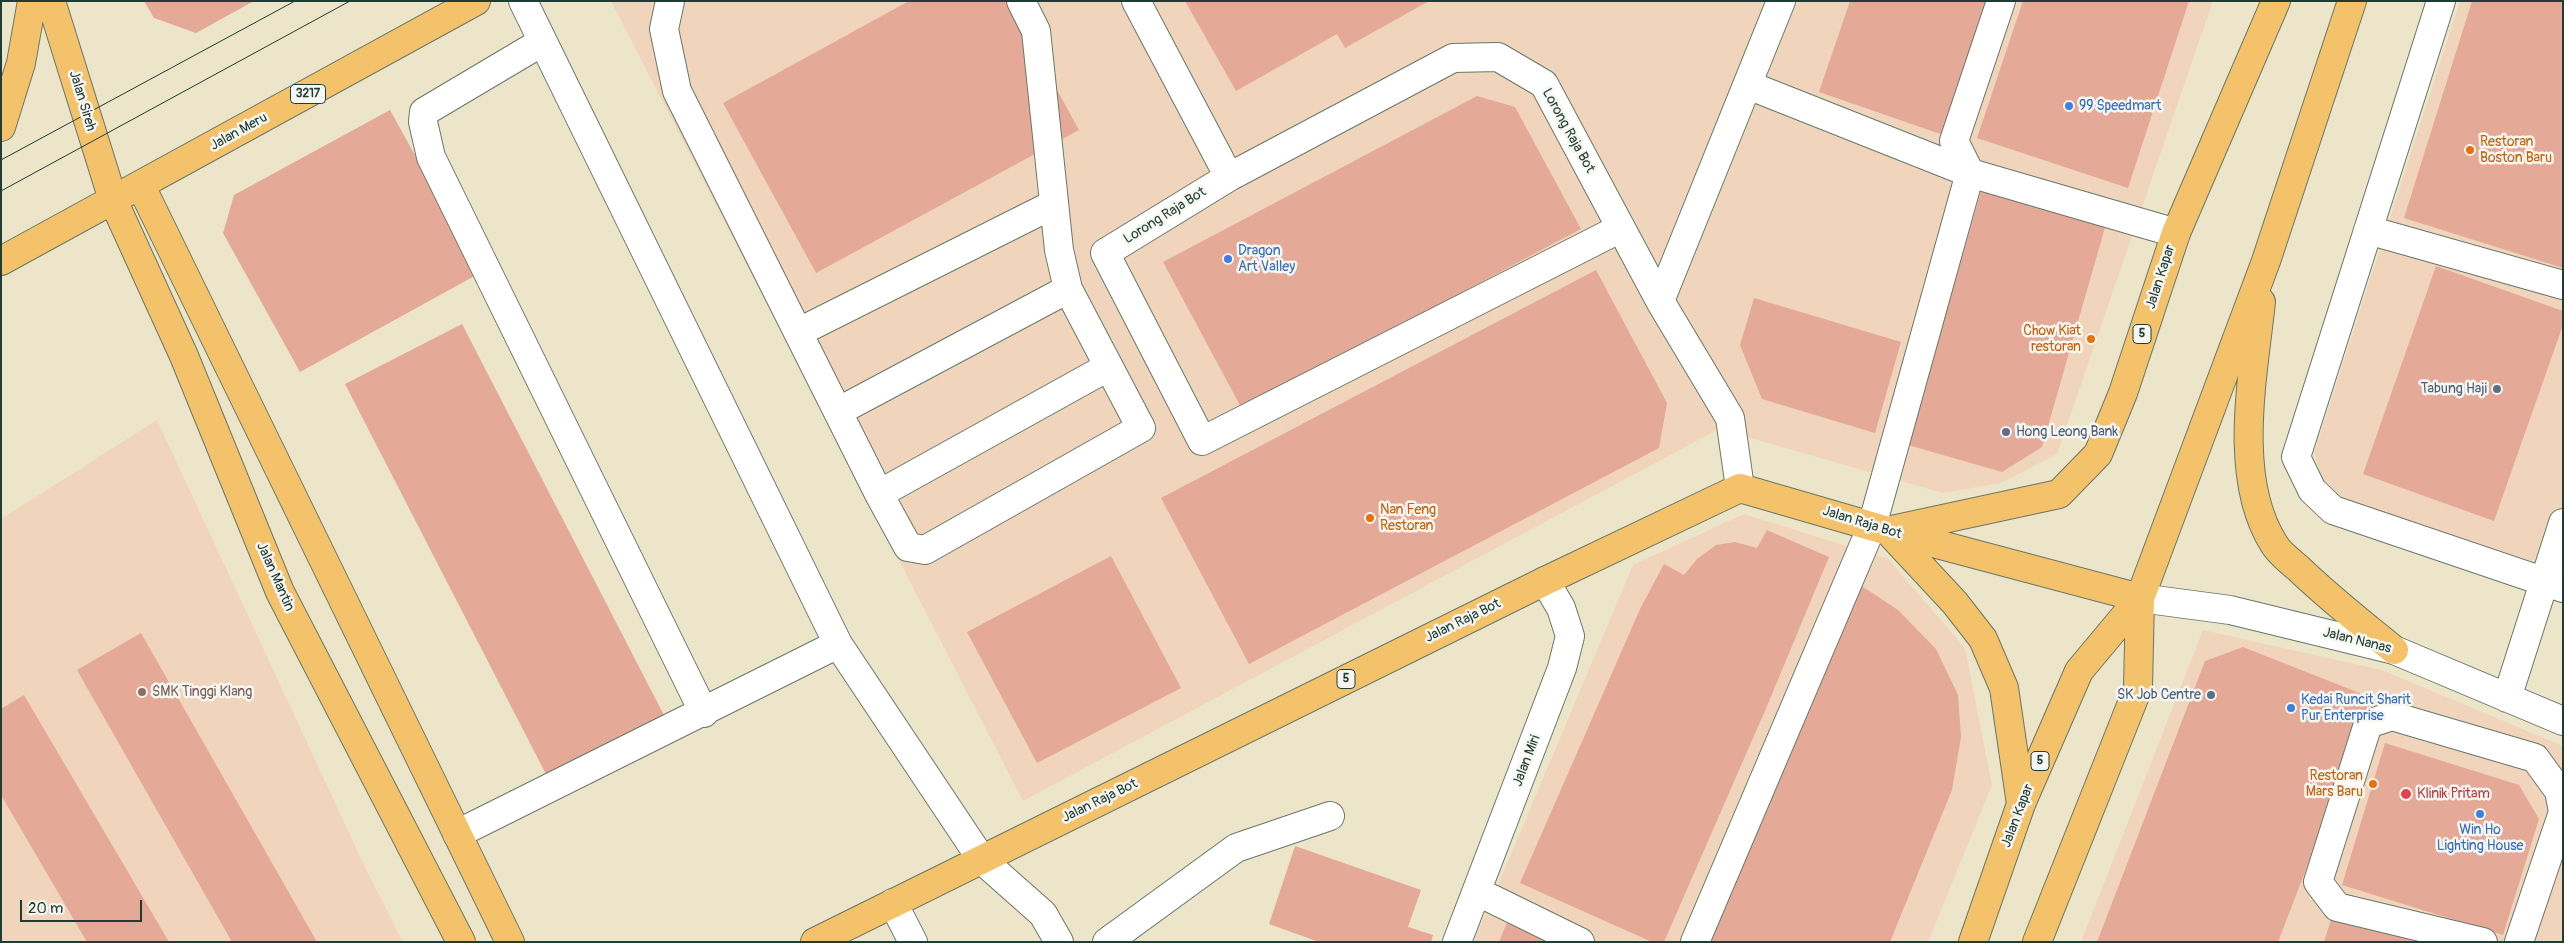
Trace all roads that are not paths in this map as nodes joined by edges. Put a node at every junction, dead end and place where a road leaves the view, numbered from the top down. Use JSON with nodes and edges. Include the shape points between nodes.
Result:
{"nodes":[{"id":1,"x":32,"y":1,"type":"edge"},
{"id":2,"x":51,"y":1,"type":"edge"},
{"id":3,"x":476,"y":1,"type":"edge"},
{"id":4,"x":523,"y":1,"type":"edge"},
{"id":5,"x":1021,"y":1,"type":"edge"},
{"id":6,"x":1136,"y":1,"type":"edge"},
{"id":7,"x":1781,"y":1,"type":"edge"},
{"id":8,"x":2000,"y":1,"type":"edge"},
{"id":9,"x":2352,"y":1,"type":"edge"},
{"id":10,"x":2441,"y":1,"type":"edge"},
{"id":11,"x":672,"y":3,"type":"edge"},
{"id":12,"x":2275,"y":3,"type":"edge"},
{"id":13,"x":542,"y":42,"type":"junction"},
{"id":14,"x":1748,"y":85,"type":"junction"},
{"id":15,"x":1,"y":127,"type":"edge"},
{"id":16,"x":1970,"y":173,"type":"junction"},
{"id":17,"x":1229,"y":177,"type":"junction"},
{"id":18,"x":140,"y":186,"type":"junction"},
{"id":19,"x":114,"y":200,"type":"junction"},
{"id":20,"x":1054,"y":204,"type":"junction"},
{"id":21,"x":1621,"y":228,"type":"junction"},
{"id":22,"x":2368,"y":230,"type":"junction"},
{"id":23,"x":2176,"y":233,"type":"junction"},
{"id":24,"x":1,"y":261,"type":"edge"},
{"id":25,"x":2266,"y":261,"type":"junction"},
{"id":26,"x":2563,"y":285,"type":"edge"},
{"id":27,"x":1068,"y":289,"type":"junction"},
{"id":28,"x":1660,"y":302,"type":"junction"},
{"id":29,"x":799,"y":332,"type":"junction"},
{"id":30,"x":1108,"y":367,"type":"junction"},
{"id":31,"x":839,"y":411,"type":"junction"},
{"id":32,"x":1740,"y":488,"type":"junction"},
{"id":33,"x":879,"y":494,"type":"junction"},
{"id":34,"x":2563,"y":523,"type":"edge"},
{"id":35,"x":1880,"y":528,"type":"junction"},
{"id":36,"x":1544,"y":581,"type":"junction"},
{"id":37,"x":2554,"y":585,"type":"edge"},
{"id":38,"x":2140,"y":598,"type":"junction"},
{"id":39,"x":838,"y":644,"type":"junction"},
{"id":40,"x":2394,"y":650,"type":"junction"},
{"id":41,"x":2507,"y":698,"type":"junction"},
{"id":42,"x":704,"y":713,"type":"junction"},
{"id":43,"x":2563,"y":721,"type":"edge"},
{"id":44,"x":2021,"y":804,"type":"junction"},
{"id":45,"x":1330,"y":816,"type":"dead end"},
{"id":46,"x":458,"y":834,"type":"junction"},
{"id":47,"x":982,"y":860,"type":"junction"},
{"id":48,"x":1478,"y":892,"type":"junction"},
{"id":49,"x":893,"y":903,"type":"junction"},
{"id":50,"x":462,"y":942,"type":"edge"},
{"id":51,"x":510,"y":942,"type":"edge"},
{"id":52,"x":815,"y":942,"type":"edge"},
{"id":53,"x":912,"y":942,"type":"edge"},
{"id":54,"x":1059,"y":942,"type":"edge"},
{"id":55,"x":1107,"y":942,"type":"edge"},
{"id":56,"x":1457,"y":942,"type":"edge"},
{"id":57,"x":1580,"y":942,"type":"edge"},
{"id":58,"x":1695,"y":942,"type":"edge"},
{"id":59,"x":1973,"y":942,"type":"edge"},
{"id":60,"x":2036,"y":942,"type":"edge"},
{"id":61,"x":2483,"y":942,"type":"edge"},
{"id":62,"x":2519,"y":942,"type":"edge"}],
"edges":[{"from":1,"to":15,"type":"highway","via":[[21,63]]},
{"from":2,"to":19,"type":"highway","name":"Jalan Sireh"},
{"from":3,"to":18,"type":"highway","name":"Jalan Meru","number":"3217"},
{"from":4,"to":13,"type":"street"},
{"from":5,"to":20,"type":"street","via":[[1036,31]]},
{"from":6,"to":17,"type":"street"},
{"from":7,"to":14,"type":"street"},
{"from":8,"to":16,"type":"street","via":[[1954,141]]},
{"from":9,"to":25,"type":"highway","name":"Jalan Kapar","number":"5"},
{"from":10,"to":22,"type":"street"},
{"from":11,"to":29,"type":"street","via":[[664,29],[677,91]]},
{"from":12,"to":23,"type":"highway","name":"Jalan Kapar","number":"5"},
{"from":13,"to":39,"type":"street"},
{"from":13,"to":42,"type":"street","via":[[424,112],[431,157]]},
{"from":14,"to":16,"type":"street"},
{"from":14,"to":28,"type":"street"},
{"from":16,"to":23,"type":"street"},
{"from":16,"to":35,"type":"street"},
{"from":17,"to":21,"type":"street","name":"Lorong Raja Bot","via":[[1453,58],[1498,57],[1544,84]]},
{"from":17,"to":21,"type":"street","name":"Lorong Raja Bot","via":[[1105,253],[1202,441]]},
{"from":18,"to":19,"type":"highway","name":"Jalan Meru","number":"3217"},
{"from":18,"to":46,"type":"highway"},
{"from":19,"to":24,"type":"highway","name":"Jalan Meru","number":"3217"},
{"from":19,"to":50,"type":"highway","name":"Jalan Mantin","via":[[184,356],[280,592]]},
{"from":20,"to":27,"type":"street","via":[[1059,250]]},
{"from":20,"to":29,"type":"street"},
{"from":21,"to":28,"type":"street","name":"Lorong Raja Bot"},
{"from":22,"to":26,"type":"street"},
{"from":22,"to":37,"type":"street","via":[[2296,457],[2312,490],[2333,510]]},
{"from":23,"to":35,"type":"highway","name":"Jalan Kapar","number":"5","via":[[2123,393],[2098,454],[2059,494]]},
{"from":25,"to":38,"type":"highway","name":"Jalan Kapar","number":"5"},
{"from":25,"to":40,"type":"highway","via":[[2251,415],[2249,467],[2255,504],[2274,545]]},
{"from":27,"to":30,"type":"street"},
{"from":27,"to":31,"type":"street"},
{"from":28,"to":32,"type":"street","name":"Lorong Raja Bot","via":[[1730,418]]},
{"from":29,"to":31,"type":"street"},
{"from":30,"to":33,"type":"street"},
{"from":30,"to":33,"type":"street","via":[[1141,428],[925,550],[908,547]]},
{"from":31,"to":33,"type":"street"},
{"from":32,"to":35,"type":"highway","name":"Jalan Raja Bot","number":"5"},
{"from":32,"to":36,"type":"highway","name":"Jalan Raja Bot","number":"5"},
{"from":34,"to":37,"type":"street"},
{"from":35,"to":38,"type":"highway","name":"Jalan Raja Bot","number":"5"},
{"from":35,"to":44,"type":"highway","via":[[1955,603],[1983,639],[2004,688]]},
{"from":35,"to":58,"type":"street"},
{"from":36,"to":47,"type":"highway","name":"Jalan Raja Bot","number":"5"},
{"from":36,"to":48,"type":"street","name":"Jalan Miri","via":[[1561,608],[1570,636],[1562,668]]},
{"from":37,"to":41,"type":"street"},
{"from":38,"to":40,"type":"street","name":"Jalan Nanas","via":[[2230,610]]},
{"from":38,"to":44,"type":"highway","name":"Jalan Kapar","number":"5","via":[[2079,671]]},
{"from":38,"to":60,"type":"highway","name":"Jalan Kapar","number":"5","via":[[2138,688]]},
{"from":39,"to":42,"type":"street"},
{"from":39,"to":47,"type":"street"},
{"from":40,"to":41,"type":"street","name":"Jalan Nanas"},
{"from":41,"to":43,"type":"street","name":"Jalan Nanas"},
{"from":42,"to":46,"type":"street"},
{"from":44,"to":59,"type":"highway","name":"Jalan Kapar","number":"5"},
{"from":45,"to":55,"type":"street","via":[[1236,848]]},
{"from":46,"to":51,"type":"highway"},
{"from":47,"to":49,"type":"highway","name":"Jalan Raja Bot","number":"5"},
{"from":47,"to":54,"type":"street","via":[[1043,914]]},
{"from":48,"to":56,"type":"street","name":"Jalan Miri"},
{"from":48,"to":57,"type":"street"},
{"from":49,"to":52,"type":"highway","name":"Jalan Raja Bot","number":"5"},
{"from":49,"to":53,"type":"street"},
{"from":61,"to":62,"type":"street","via":[[2337,907],[2318,882],[2368,724],[2392,716],[2535,758],[2559,791],[2562,812]]}]}
